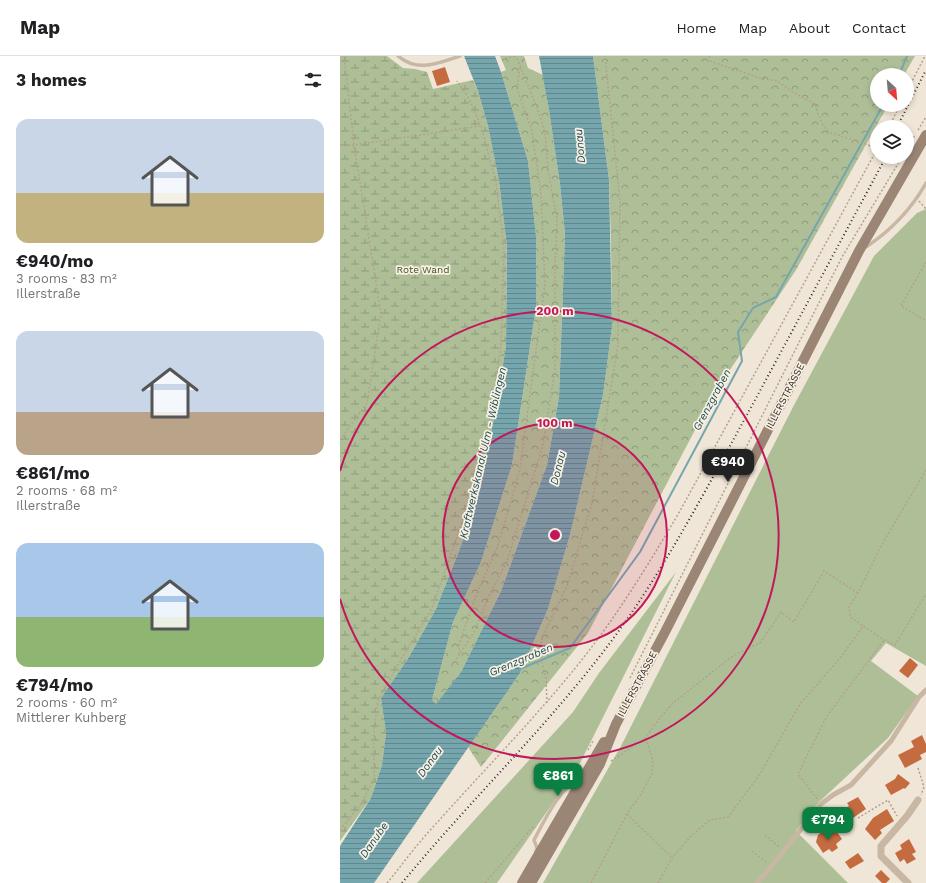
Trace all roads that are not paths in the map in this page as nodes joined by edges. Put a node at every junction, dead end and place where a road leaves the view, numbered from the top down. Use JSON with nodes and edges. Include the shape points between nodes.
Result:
{"nodes":[{"id":1,"x":398,"y":56,"type":"edge"},
{"id":2,"x":460,"y":56,"type":"edge"},
{"id":3,"x":926,"y":135,"type":"edge"},
{"id":4,"x":926,"y":183,"type":"edge"},
{"id":5,"x":859,"y":251,"type":"junction"},
{"id":6,"x":926,"y":690,"type":"edge"},
{"id":7,"x":616,"y":724,"type":"junction"},
{"id":8,"x":584,"y":774,"type":"junction"},
{"id":9,"x":918,"y":800,"type":"road end"},
{"id":10,"x":535,"y":860,"type":"junction"},
{"id":11,"x":522,"y":883,"type":"edge"},
{"id":12,"x":531,"y":883,"type":"edge"},
{"id":13,"x":757,"y":883,"type":"edge"},
{"id":14,"x":908,"y":883,"type":"edge"}],
"edges":[{"from":1,"to":2,"type":"lane","via":[[405,62],[418,66],[432,65]]},
{"from":3,"to":5,"type":"main road","name":"ILLERSTRASSE"},
{"from":4,"to":5,"type":"lane","via":[[917,199],[885,233]]},
{"from":5,"to":7,"type":"main road","name":"ILLERSTRASSE"},
{"from":6,"to":13,"type":"street","via":[[891,741],[851,785],[821,804]]},
{"from":7,"to":8,"type":"main road","name":"ILLERSTRASSE"},
{"from":7,"to":12,"type":"main road","name":"ILLERSTRASSE","via":[[600,764]]},
{"from":8,"to":10,"type":"main road","name":"ILLERSTRASSE"},
{"from":8,"to":10,"type":"lane","via":[[569,784],[550,810],[534,840],[537,848]]},
{"from":9,"to":14,"type":"street","via":[[881,846],[881,856]]},
{"from":10,"to":11,"type":"main road","name":"ILLERSTRASSE"}]}
